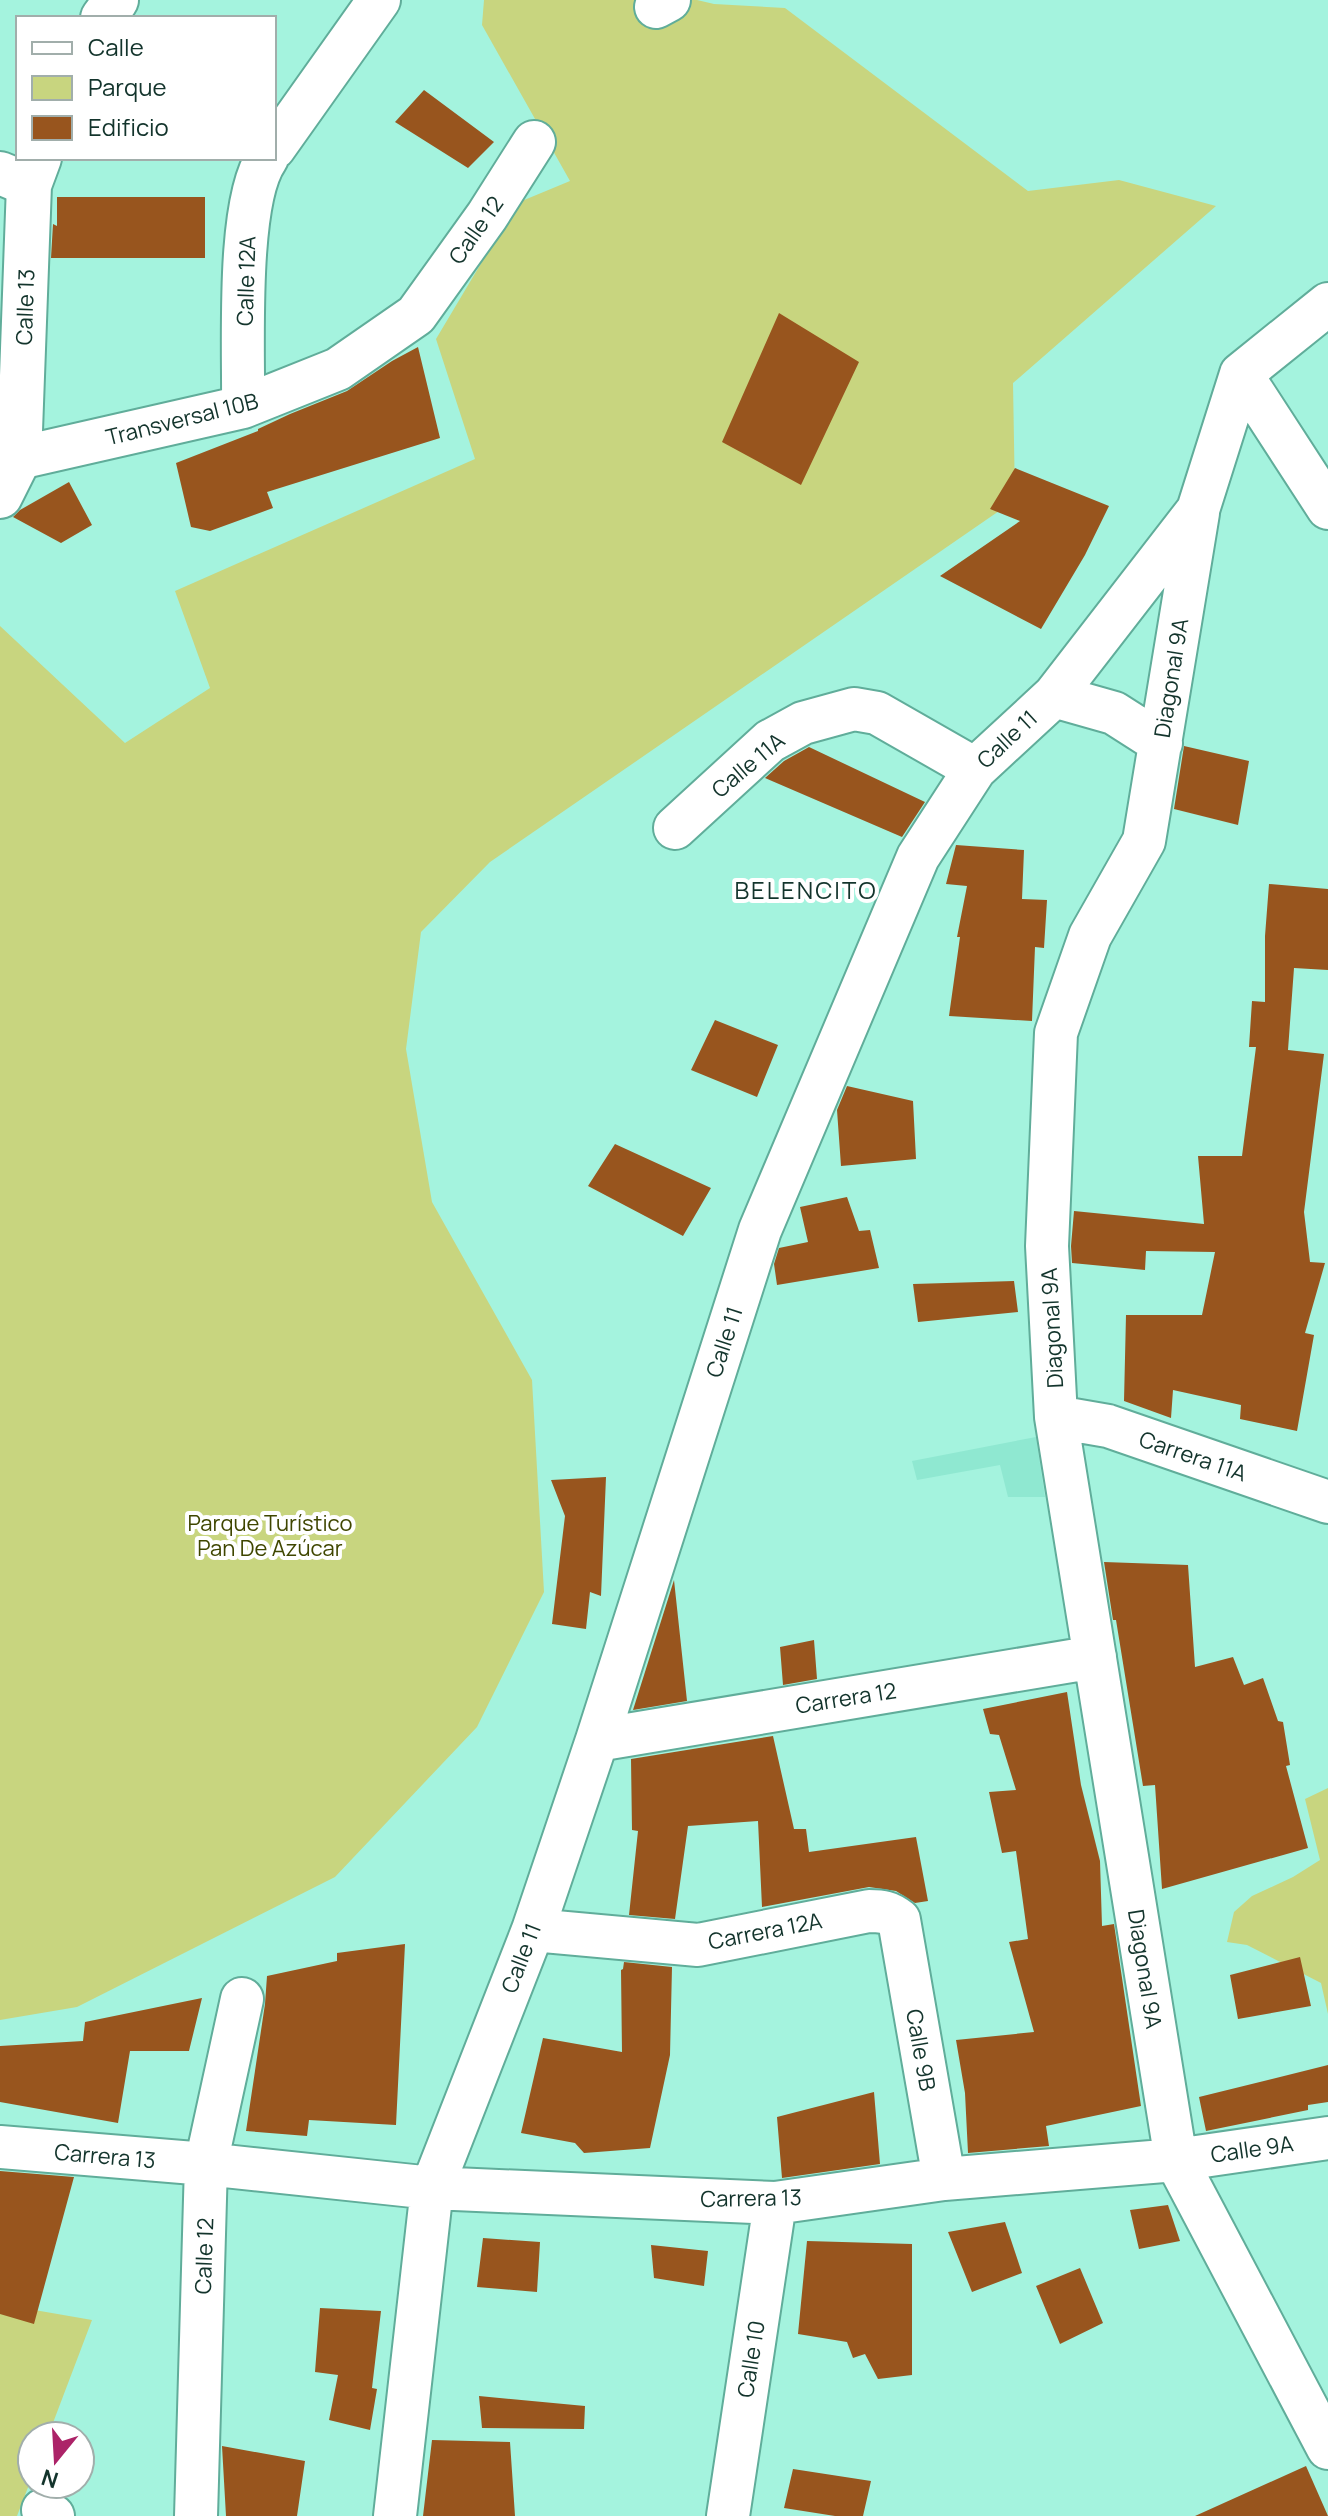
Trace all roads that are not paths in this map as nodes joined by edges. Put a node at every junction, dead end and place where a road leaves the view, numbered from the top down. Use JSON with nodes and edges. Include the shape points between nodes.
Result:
{"nodes":[{"id":1,"x":379,"y":0,"type":"edge"},
{"id":2,"x":534,"y":142,"type":"dead end"},
{"id":3,"x":276,"y":145,"type":"edge"},
{"id":4,"x":265,"y":160,"type":"edge"},
{"id":5,"x":23,"y":172,"type":"edge"},
{"id":6,"x":1328,"y":304,"type":"edge"},
{"id":7,"x":416,"y":315,"type":"joint"},
{"id":8,"x":1241,"y":374,"type":"junction"},
{"id":9,"x":243,"y":407,"type":"junction"},
{"id":10,"x":6,"y":468,"type":"edge"},
{"id":11,"x":1328,"y":508,"type":"edge"},
{"id":12,"x":1198,"y":510,"type":"junction"},
{"id":13,"x":1054,"y":696,"type":"junction"},
{"id":14,"x":1161,"y":743,"type":"junction"},
{"id":15,"x":975,"y":769,"type":"junction"},
{"id":16,"x":675,"y":828,"type":"dead end"},
{"id":17,"x":1056,"y":1417,"type":"junction"},
{"id":18,"x":1328,"y":1502,"type":"edge"},
{"id":19,"x":1095,"y":1657,"type":"junction"},
{"id":20,"x":597,"y":1740,"type":"junction"},
{"id":21,"x":899,"y":1920,"type":"joint"},
{"id":22,"x":533,"y":1930,"type":"junction"},
{"id":23,"x":242,"y":1999,"type":"dead end"},
{"id":24,"x":1328,"y":2138,"type":"edge"},
{"id":25,"x":0,"y":2147,"type":"edge"},
{"id":26,"x":1176,"y":2160,"type":"junction"},
{"id":27,"x":206,"y":2164,"type":"junction"},
{"id":28,"x":944,"y":2179,"type":"junction"},
{"id":29,"x":432,"y":2188,"type":"junction"},
{"id":30,"x":775,"y":2203,"type":"junction"},
{"id":31,"x":1328,"y":2448,"type":"edge"},
{"id":32,"x":196,"y":2516,"type":"edge"},
{"id":33,"x":395,"y":2516,"type":"edge"},
{"id":34,"x":728,"y":2516,"type":"edge"}],
"edges":[{"from":1,"to":3,"type":"street"},
{"from":2,"to":7,"type":"street","name":"Calle 12"},
{"from":4,"to":9,"type":"street","name":"Calle 12A","via":[[257,171],[245,239]]},
{"from":5,"to":10,"type":"street","name":"Calle 13"},
{"from":6,"to":8,"type":"street"},
{"from":7,"to":9,"type":"street","name":"Transversal 10B","via":[[338,369]]},
{"from":8,"to":11,"type":"street"},
{"from":8,"to":12,"type":"street","name":"Calle 11"},
{"from":9,"to":10,"type":"street","name":"Transversal 10B"},
{"from":12,"to":13,"type":"street","name":"Calle 11"},
{"from":12,"to":14,"type":"street","name":"Diagonal 9A"},
{"from":13,"to":14,"type":"street","via":[[1114,713]]},
{"from":13,"to":15,"type":"street","name":"Calle 11"},
{"from":14,"to":17,"type":"street","name":"Diagonal 9A","via":[[1144,841],[1090,936],[1056,1033],[1047,1246]]},
{"from":15,"to":16,"type":"street","name":"Calle 11A","via":[[877,713],[854,709],[803,723],[770,741]]},
{"from":15,"to":20,"type":"street","name":"Calle 11","via":[[918,857],[760,1230]]},
{"from":17,"to":18,"type":"street","name":"Carrera 11A","via":[[1108,1426]]},
{"from":17,"to":19,"type":"street","name":"Diagonal 9A"},
{"from":19,"to":20,"type":"street","name":"Carrera 12"},
{"from":19,"to":26,"type":"street","name":"Diagonal 9A"},
{"from":20,"to":22,"type":"street","name":"Calle 11"},
{"from":21,"to":22,"type":"street","name":"Carrera 12A","via":[[883,1911],[869,1911],[698,1945]]},
{"from":21,"to":28,"type":"street","name":"Calle 9B"},
{"from":22,"to":29,"type":"street","name":"Calle 11"},
{"from":23,"to":27,"type":"street","name":"Calle 12"},
{"from":24,"to":26,"type":"street","name":"Calle 9A"},
{"from":25,"to":27,"type":"street","name":"Carrera 13"},
{"from":26,"to":28,"type":"street","name":"Carrera 13"},
{"from":26,"to":31,"type":"street"},
{"from":27,"to":29,"type":"street","name":"Carrera 13"},
{"from":27,"to":32,"type":"street","name":"Calle 12"},
{"from":28,"to":30,"type":"street","name":"Carrera 13"},
{"from":29,"to":30,"type":"street","name":"Carrera 13"},
{"from":29,"to":33,"type":"street","name":"Calle 11"},
{"from":30,"to":34,"type":"street","name":"Calle 10"}]}
